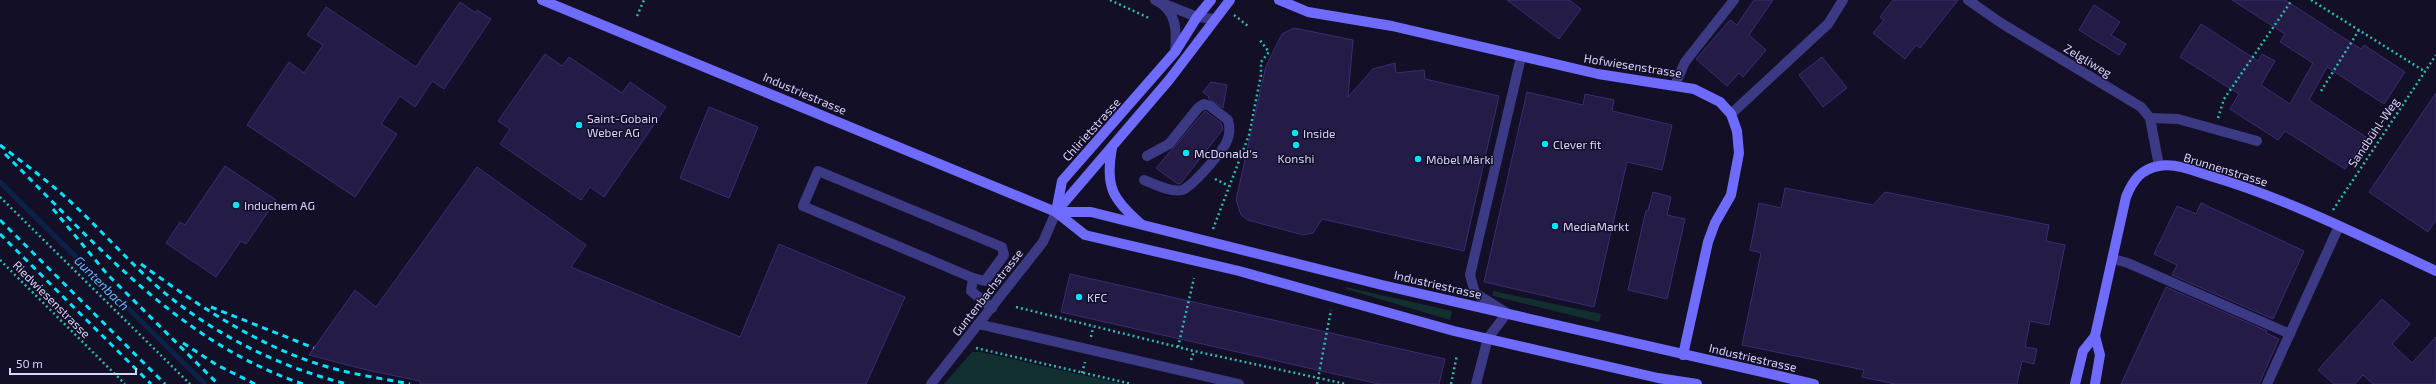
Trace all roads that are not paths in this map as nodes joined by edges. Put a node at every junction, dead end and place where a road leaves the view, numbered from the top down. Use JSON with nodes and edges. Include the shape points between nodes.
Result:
{"nodes":[{"id":1,"x":542,"y":0,"type":"edge"},
{"id":2,"x":1211,"y":0,"type":"edge"},
{"id":3,"x":1230,"y":0,"type":"edge"},
{"id":4,"x":1279,"y":0,"type":"edge"},
{"id":5,"x":1734,"y":0,"type":"edge"},
{"id":6,"x":1843,"y":0,"type":"edge"},
{"id":7,"x":1968,"y":0,"type":"edge"},
{"id":8,"x":1159,"y":1,"type":"edge"},
{"id":9,"x":1197,"y":17,"type":"junction"},
{"id":10,"x":1214,"y":19,"type":"junction"},
{"id":11,"x":1175,"y":52,"type":"junction"},
{"id":12,"x":1521,"y":57,"type":"junction"},
{"id":13,"x":1675,"y":85,"type":"junction"},
{"id":14,"x":1731,"y":114,"type":"junction"},
{"id":15,"x":2150,"y":118,"type":"junction"},
{"id":16,"x":2257,"y":141,"type":"dead end"},
{"id":17,"x":1112,"y":147,"type":"junction"},
{"id":18,"x":1147,"y":156,"type":"dead end"},
{"id":19,"x":2159,"y":166,"type":"junction"},
{"id":20,"x":1144,"y":180,"type":"dead end"},
{"id":21,"x":1056,"y":212,"type":"junction"},
{"id":22,"x":1144,"y":226,"type":"junction"},
{"id":23,"x":2339,"y":226,"type":"junction"},
{"id":24,"x":2113,"y":259,"type":"junction"},
{"id":25,"x":2436,"y":271,"type":"edge"},
{"id":26,"x":973,"y":278,"type":"junction"},
{"id":27,"x":992,"y":308,"type":"junction"},
{"id":28,"x":1507,"y":313,"type":"junction"},
{"id":29,"x":978,"y":324,"type":"junction"},
{"id":30,"x":2290,"y":334,"type":"junction"},
{"id":31,"x":2095,"y":336,"type":"junction"},
{"id":32,"x":1488,"y":338,"type":"junction"},
{"id":33,"x":1683,"y":355,"type":"junction"},
{"id":34,"x":931,"y":384,"type":"edge"},
{"id":35,"x":1239,"y":384,"type":"edge"},
{"id":36,"x":1476,"y":384,"type":"edge"},
{"id":37,"x":1697,"y":384,"type":"edge"},
{"id":38,"x":1814,"y":384,"type":"edge"},
{"id":39,"x":2075,"y":384,"type":"edge"},
{"id":40,"x":2095,"y":384,"type":"edge"},
{"id":41,"x":2267,"y":384,"type":"edge"}],
"edges":[{"from":1,"to":21,"type":"main road","name":"Industriestrasse"},
{"from":2,"to":9,"type":"main road","name":"Chlirietstrasse"},
{"from":3,"to":10,"type":"main road"},
{"from":4,"to":12,"type":"main road","name":"Hofwiesenstrasse","via":[[1308,12],[1392,26]]},
{"from":5,"to":13,"type":"street","via":[[1685,62]]},
{"from":6,"to":14,"type":"street","via":[[1828,24]]},
{"from":7,"to":15,"type":"street","name":"Zelgliweg","via":[[2001,23],[2141,107]]},
{"from":8,"to":9,"type":"street"},
{"from":8,"to":11,"type":"street","via":[[1175,20]]},
{"from":9,"to":10,"type":"street"},
{"from":9,"to":11,"type":"main road","name":"Chlirietstrasse"},
{"from":10,"to":17,"type":"main road","via":[[1169,80]]},
{"from":11,"to":21,"type":"main road","name":"Chlirietstrasse","via":[[1062,181]]},
{"from":12,"to":13,"type":"main road","name":"Hofwiesenstrasse","via":[[1598,74]]},
{"from":12,"to":28,"type":"street","via":[[1470,275],[1475,293]]},
{"from":13,"to":14,"type":"main road","name":"Hofwiesenstrasse","via":[[1708,94]]},
{"from":14,"to":33,"type":"main road","name":"Hofwiesenstrasse","via":[[1737,131],[1739,153],[1735,177],[1731,195],[1715,223],[1708,242]]},
{"from":15,"to":16,"type":"street","via":[[2178,120]]},
{"from":15,"to":19,"type":"street"},
{"from":17,"to":21,"type":"main road"},
{"from":17,"to":22,"type":"main road","via":[[1108,170],[1113,192],[1120,205]]},
{"from":18,"to":20,"type":"street","via":[[1169,144],[1204,104],[1228,120],[1230,127],[1227,142],[1196,182],[1189,187],[1181,191]]},
{"from":19,"to":23,"type":"main road","name":"Brunnenstrasse","via":[[2185,168],[2244,186]]},
{"from":19,"to":24,"type":"main road","name":"Brunnenstrasse","via":[[2147,169],[2131,184]]},
{"from":21,"to":22,"type":"main road","name":"Industriestrasse","via":[[1091,212]]},
{"from":21,"to":27,"type":"street","name":"Guntenbachstrasse","via":[[1042,242]]},
{"from":21,"to":32,"type":"main road","name":"Industriestrasse","via":[[1085,236],[1239,272]]},
{"from":22,"to":28,"type":"main road","name":"Industriestrasse"},
{"from":23,"to":25,"type":"main road","name":"Brunnenstrasse"},
{"from":23,"to":30,"type":"street"},
{"from":24,"to":30,"type":"street","via":[[2128,263]]},
{"from":24,"to":31,"type":"main road","name":"Brunnenstrasse"},
{"from":26,"to":26,"type":"street","via":[[803,206],[818,171],[1002,247],[1004,255],[985,281]]},
{"from":26,"to":27,"type":"street","via":[[970,291]]},
{"from":27,"to":29,"type":"street","name":"Guntenbachstrasse"},
{"from":28,"to":32,"type":"street"},
{"from":28,"to":33,"type":"main road","name":"Industriestrasse"},
{"from":29,"to":34,"type":"street","name":"Guntenbachstrasse"},
{"from":29,"to":35,"type":"street"},
{"from":30,"to":41,"type":"street"},
{"from":31,"to":39,"type":"main road","name":"Brunnenstrasse","via":[[2083,350]]},
{"from":31,"to":40,"type":"main road","name":"Brunnenstrasse","via":[[2100,355]]},
{"from":32,"to":36,"type":"street"},
{"from":32,"to":37,"type":"main road","name":"Industriestrasse","via":[[1658,378]]},
{"from":33,"to":38,"type":"main road","name":"Industriestrasse"}]}
